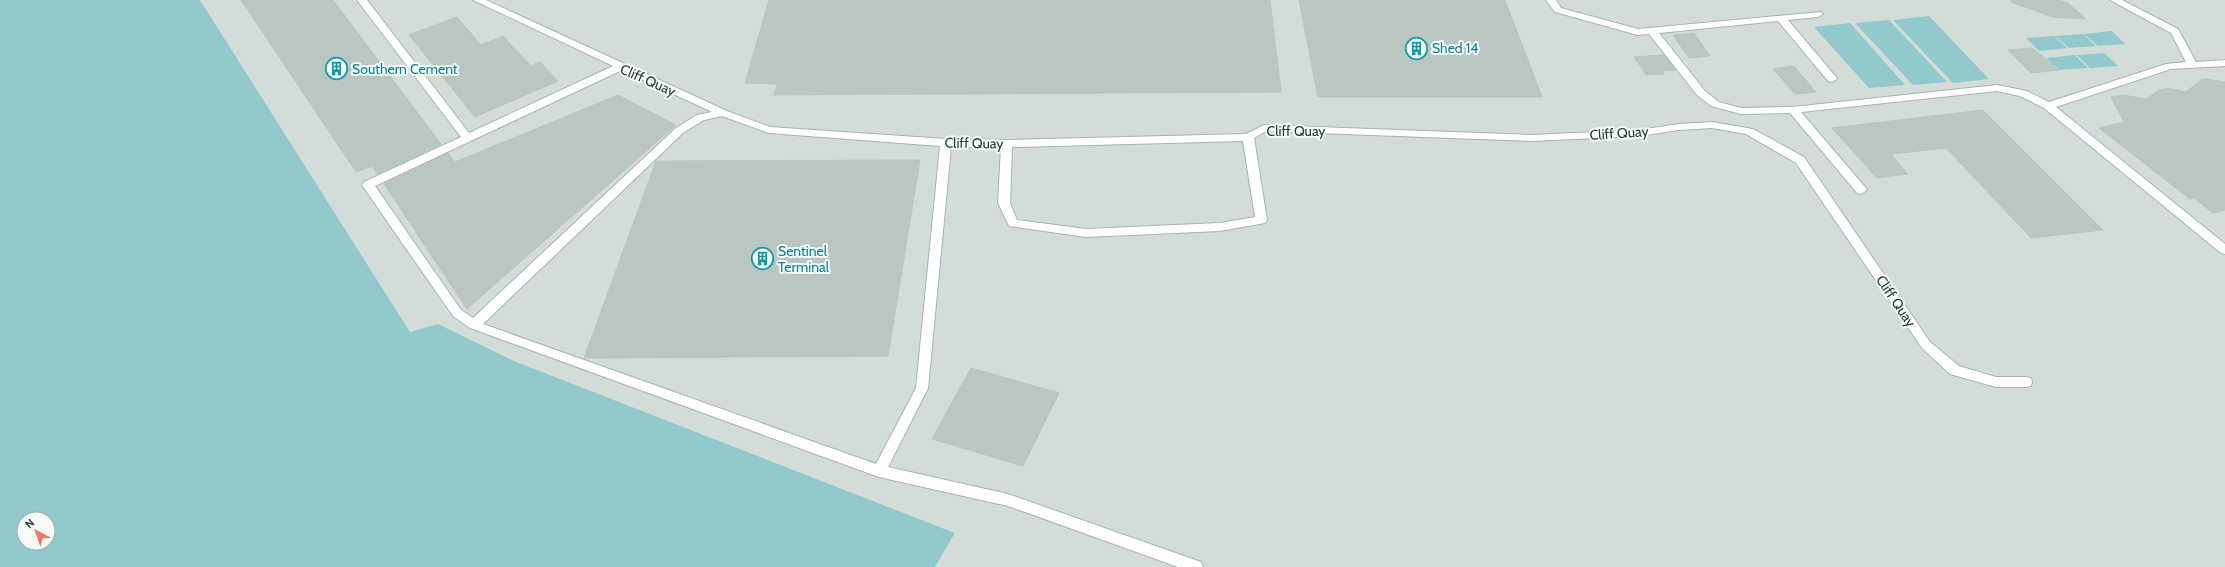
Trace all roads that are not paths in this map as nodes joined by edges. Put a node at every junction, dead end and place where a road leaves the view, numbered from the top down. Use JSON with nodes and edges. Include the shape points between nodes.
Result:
{"nodes":[{"id":1,"x":362,"y":0,"type":"edge"},
{"id":2,"x":478,"y":0,"type":"edge"},
{"id":3,"x":1552,"y":0,"type":"edge"},
{"id":4,"x":2115,"y":0,"type":"edge"},
{"id":5,"x":1818,"y":14,"type":"dead end"},
{"id":6,"x":1780,"y":18,"type":"junction"},
{"id":7,"x":1652,"y":31,"type":"junction"},
{"id":8,"x":2225,"y":63,"type":"edge"},
{"id":9,"x":2193,"y":65,"type":"junction"},
{"id":10,"x":620,"y":68,"type":"junction"},
{"id":11,"x":1832,"y":79,"type":"dead end"},
{"id":12,"x":2048,"y":106,"type":"junction"},
{"id":13,"x":1793,"y":110,"type":"junction"},
{"id":14,"x":723,"y":113,"type":"junction"},
{"id":15,"x":1248,"y":137,"type":"junction"},
{"id":16,"x":468,"y":139,"type":"junction"},
{"id":17,"x":946,"y":142,"type":"junction"},
{"id":18,"x":1007,"y":144,"type":"junction"},
{"id":19,"x":1861,"y":190,"type":"dead end"},
{"id":20,"x":2225,"y":250,"type":"edge"},
{"id":21,"x":474,"y":325,"type":"junction"},
{"id":22,"x":2026,"y":382,"type":"dead end"},
{"id":23,"x":879,"y":471,"type":"junction"},
{"id":24,"x":1196,"y":567,"type":"edge"}],
"edges":[{"from":1,"to":16,"type":"lane"},
{"from":2,"to":10,"type":"lane","name":"Cliff Quay"},
{"from":3,"to":7,"type":"lane","via":[[1558,10],[1638,32]]},
{"from":4,"to":9,"type":"lane","via":[[2175,31]]},
{"from":5,"to":6,"type":"lane"},
{"from":6,"to":7,"type":"lane"},
{"from":6,"to":11,"type":"lane"},
{"from":7,"to":13,"type":"lane","via":[[1701,93],[1715,104],[1741,111]]},
{"from":8,"to":9,"type":"lane"},
{"from":9,"to":12,"type":"lane","via":[[2170,66]]},
{"from":10,"to":14,"type":"lane","name":"Cliff Quay"},
{"from":10,"to":16,"type":"lane"},
{"from":12,"to":13,"type":"lane","via":[[2023,92],[1997,88]]},
{"from":12,"to":20,"type":"lane"},
{"from":13,"to":19,"type":"lane"},
{"from":14,"to":17,"type":"lane","name":"Cliff Quay","via":[[770,130]]},
{"from":14,"to":21,"type":"lane","via":[[701,117],[680,130]]},
{"from":15,"to":18,"type":"lane","name":"Cliff Quay"},
{"from":15,"to":18,"type":"lane","via":[[1261,220],[1220,227],[1086,233],[1013,223],[1004,204]]},
{"from":15,"to":22,"type":"lane","name":"Cliff Quay","via":[[1264,128],[1531,138],[1639,133],[1712,125],[1749,131],[1800,160],[1926,345],[1955,370],[1996,382]]},
{"from":16,"to":21,"type":"lane","via":[[368,185],[457,313]]},
{"from":17,"to":18,"type":"lane","name":"Cliff Quay"},
{"from":17,"to":23,"type":"lane","via":[[922,388]]},
{"from":21,"to":23,"type":"lane"},
{"from":23,"to":24,"type":"lane","via":[[1008,500]]}]}
